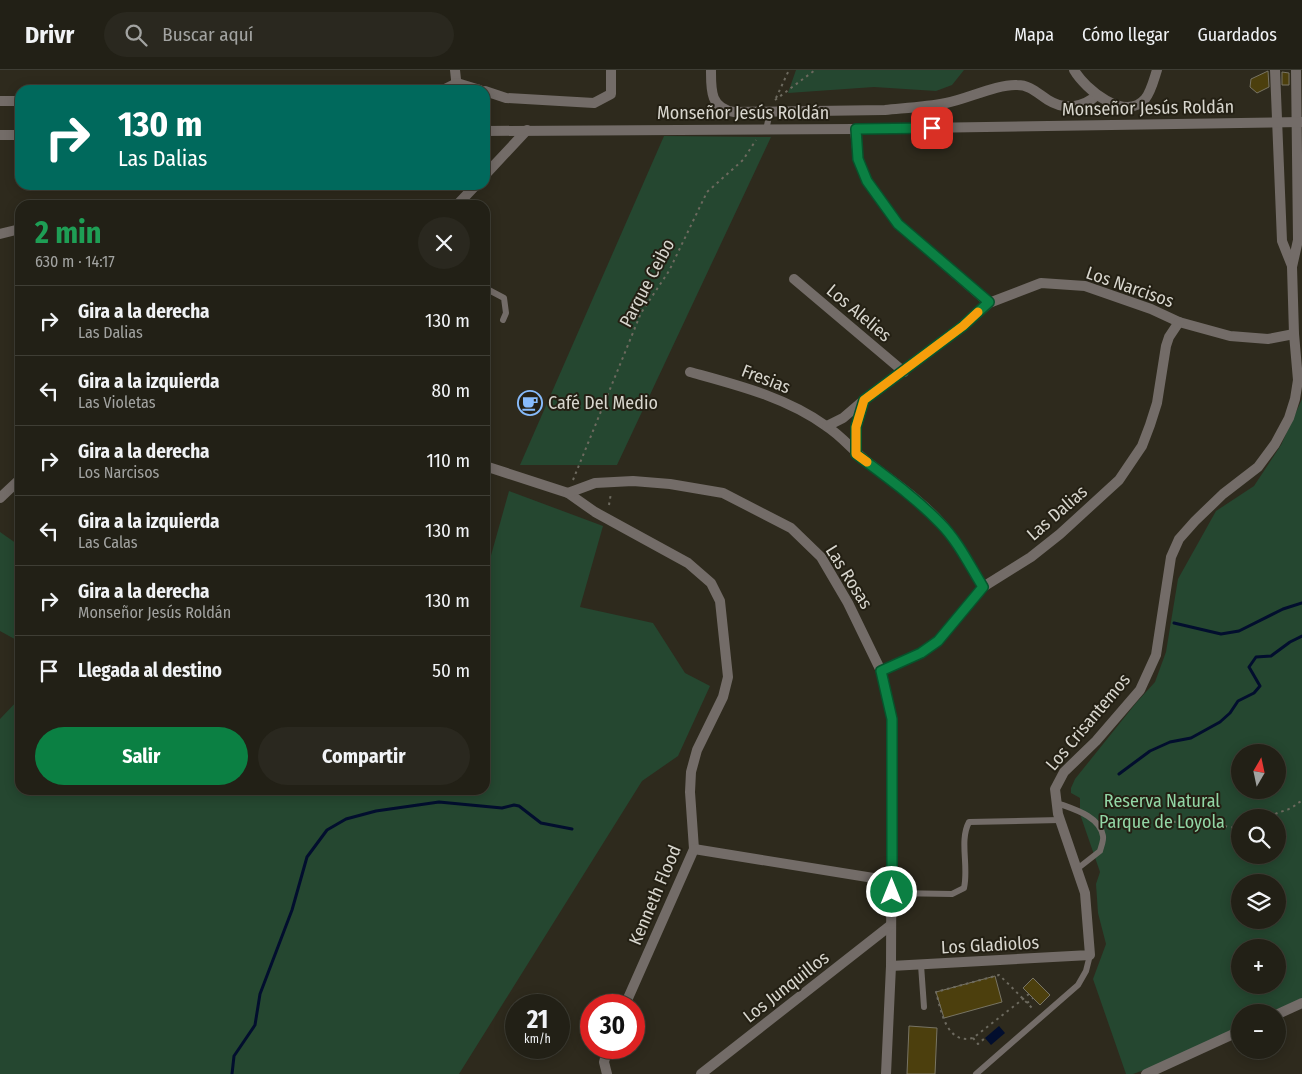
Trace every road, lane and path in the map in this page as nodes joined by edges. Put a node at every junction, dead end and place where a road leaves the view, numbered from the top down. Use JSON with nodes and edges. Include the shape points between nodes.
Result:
{"nodes":[{"id":1,"x":455,"y":70,"type":"edge"},
{"id":2,"x":611,"y":70,"type":"edge"},
{"id":3,"x":711,"y":70,"type":"edge"},
{"id":4,"x":789,"y":70,"type":"edge"},
{"id":5,"x":815,"y":70,"type":"edge"},
{"id":6,"x":1074,"y":70,"type":"edge"},
{"id":7,"x":1157,"y":70,"type":"edge"},
{"id":8,"x":1275,"y":70,"type":"edge"},
{"id":9,"x":1296,"y":70,"type":"edge"},
{"id":10,"x":457,"y":85,"type":"edge"},
{"id":11,"x":490,"y":93,"type":"edge"},
{"id":12,"x":1097,"y":95,"type":"junction"},
{"id":13,"x":775,"y":100,"type":"junction"},
{"id":14,"x":15,"y":101,"type":"edge"},
{"id":15,"x":0,"y":102,"type":"edge"},
{"id":16,"x":770,"y":112,"type":"junction"},
{"id":17,"x":1277,"y":122,"type":"junction"},
{"id":18,"x":1299,"y":122,"type":"edge"},
{"id":19,"x":856,"y":129,"type":"junction"},
{"id":20,"x":527,"y":130,"type":"junction"},
{"id":21,"x":764,"y":130,"type":"junction"},
{"id":22,"x":490,"y":131,"type":"edge"},
{"id":23,"x":0,"y":135,"type":"edge"},
{"id":24,"x":15,"y":135,"type":"edge"},
{"id":25,"x":490,"y":170,"type":"edge"},
{"id":26,"x":471,"y":190,"type":"edge"},
{"id":27,"x":462,"y":200,"type":"edge"},
{"id":28,"x":15,"y":230,"type":"edge"},
{"id":29,"x":0,"y":234,"type":"edge"},
{"id":30,"x":1292,"y":267,"type":"junction"},
{"id":31,"x":794,"y":279,"type":"dead end"},
{"id":32,"x":490,"y":291,"type":"edge"},
{"id":33,"x":989,"y":302,"type":"junction"},
{"id":34,"x":503,"y":320,"type":"dead end"},
{"id":35,"x":1179,"y":322,"type":"junction"},
{"id":36,"x":1294,"y":334,"type":"junction"},
{"id":37,"x":690,"y":372,"type":"dead end"},
{"id":38,"x":904,"y":372,"type":"junction"},
{"id":39,"x":864,"y":400,"type":"junction"},
{"id":40,"x":827,"y":426,"type":"junction"},
{"id":41,"x":856,"y":454,"type":"junction"},
{"id":42,"x":490,"y":468,"type":"edge"},
{"id":43,"x":15,"y":484,"type":"edge"},
{"id":44,"x":611,"y":492,"type":"dead end"},
{"id":45,"x":568,"y":493,"type":"junction"},
{"id":46,"x":0,"y":498,"type":"edge"},
{"id":47,"x":609,"y":505,"type":"dead end"},
{"id":48,"x":983,"y":587,"type":"junction"},
{"id":49,"x":881,"y":671,"type":"junction"},
{"id":50,"x":1302,"y":801,"type":"edge"},
{"id":51,"x":1057,"y":803,"type":"junction"},
{"id":52,"x":1286,"y":810,"type":"edge"},
{"id":53,"x":1060,"y":820,"type":"junction"},
{"id":54,"x":1231,"y":827,"type":"edge"},
{"id":55,"x":1100,"y":830,"type":"junction"},
{"id":56,"x":694,"y":848,"type":"junction"},
{"id":57,"x":1077,"y":869,"type":"junction"},
{"id":58,"x":892,"y":881,"type":"junction"},
{"id":59,"x":892,"y":892,"type":"junction"},
{"id":60,"x":892,"y":925,"type":"junction"},
{"id":61,"x":1090,"y":955,"type":"junction"},
{"id":62,"x":922,"y":965,"type":"junction"},
{"id":63,"x":891,"y":966,"type":"junction"},
{"id":64,"x":631,"y":994,"type":"edge"},
{"id":65,"x":1029,"y":994,"type":"dead end"},
{"id":66,"x":1033,"y":998,"type":"dead end"},
{"id":67,"x":1023,"y":999,"type":"junction"},
{"id":68,"x":1027,"y":1003,"type":"junction"},
{"id":69,"x":1302,"y":1003,"type":"edge"},
{"id":70,"x":924,"y":1007,"type":"dead end"},
{"id":71,"x":1034,"y":1010,"type":"dead end"},
{"id":72,"x":1286,"y":1010,"type":"edge"},
{"id":73,"x":1231,"y":1035,"type":"edge"},
{"id":74,"x":973,"y":1038,"type":"junction"},
{"id":75,"x":985,"y":1038,"type":"dead end"},
{"id":76,"x":605,"y":1059,"type":"edge"},
{"id":77,"x":606,"y":1074,"type":"edge"},
{"id":78,"x":701,"y":1074,"type":"edge"},
{"id":79,"x":886,"y":1074,"type":"edge"},
{"id":80,"x":976,"y":1074,"type":"edge"},
{"id":81,"x":1146,"y":1074,"type":"edge"}],
"edges":[{"from":1,"to":10,"type":"street"},
{"from":2,"to":11,"type":"street","via":[[611,94],[594,103],[506,98]]},
{"from":3,"to":16,"type":"street","via":[[714,100],[724,110]]},
{"from":4,"to":13,"type":"path"},
{"from":5,"to":13,"type":"path"},
{"from":6,"to":12,"type":"street"},
{"from":7,"to":12,"type":"street","via":[[1146,99],[1139,104],[1119,107]]},
{"from":8,"to":17,"type":"street","name":"Los Crisantemos"},
{"from":9,"to":18,"type":"street","name":"Los Crisantemos"},
{"from":12,"to":16,"type":"street","via":[[1076,107],[1059,105],[1028,87],[1017,85],[946,103],[904,108]]},
{"from":13,"to":16,"type":"path"},
{"from":14,"to":15,"type":"street"},
{"from":16,"to":21,"type":"lane"},
{"from":17,"to":18,"type":"street","name":"Monseñor Jesús Roldán"},
{"from":17,"to":19,"type":"street","name":"Monseñor Jesús Roldán"},
{"from":17,"to":30,"type":"street","name":"Los Crisantemos","via":[[1282,241]]},
{"from":18,"to":30,"type":"street","name":"Los Crisantemos","via":[[1298,240]]},
{"from":19,"to":21,"type":"street","name":"Monseñor Jesús Roldán"},
{"from":19,"to":33,"type":"street","via":[[858,159],[867,181],[898,224]]},
{"from":20,"to":21,"type":"street","name":"Monseñor Jesús Roldán"},
{"from":20,"to":22,"type":"street","name":"Monseñor Jesús Roldán"},
{"from":20,"to":25,"type":"street"},
{"from":21,"to":45,"type":"path","name":"Parque Ceibo","via":[[743,160],[707,192],[669,271],[641,313]]},
{"from":23,"to":24,"type":"street"},
{"from":26,"to":27,"type":"street"},
{"from":28,"to":29,"type":"street"},
{"from":30,"to":36,"type":"street","name":"Los Crisantemos"},
{"from":31,"to":38,"type":"street","name":"Los Alelies"},
{"from":32,"to":34,"type":"lane","via":[[504,298],[506,313]]},
{"from":33,"to":35,"type":"street","name":"Los Narcisos","via":[[1041,283],[1085,286]]},
{"from":33,"to":38,"type":"street","name":"Los Narcisos"},
{"from":35,"to":36,"type":"street","name":"Los Narcisos","via":[[1230,336],[1268,339]]},
{"from":35,"to":48,"type":"street","name":"Las Dalias","via":[[1166,346],[1158,403],[1132,463],[1119,480],[1060,534],[1031,557]]},
{"from":36,"to":51,"type":"street","name":"Los Crisantemos","via":[[1298,380],[1289,418],[1258,467],[1222,494],[1179,540],[1171,557],[1156,655],[1140,690],[1064,772],[1055,789]]},
{"from":37,"to":40,"type":"street","name":"Fresias","via":[[752,389]]},
{"from":38,"to":39,"type":"street","name":"Los Narcisos"},
{"from":39,"to":40,"type":"street","name":"Los Narcisos","via":[[843,418]]},
{"from":39,"to":41,"type":"street","via":[[856,427]]},
{"from":40,"to":41,"type":"street","name":"Fresias"},
{"from":41,"to":48,"type":"street","name":"Fresias","via":[[942,524]]},
{"from":42,"to":45,"type":"street"},
{"from":43,"to":46,"type":"street"},
{"from":44,"to":47,"type":"path"},
{"from":45,"to":49,"type":"street","name":"Las Rosas","via":[[595,483],[633,480],[670,484],[724,493],[791,528],[821,557]]},
{"from":45,"to":56,"type":"street","name":"Kenneth Flood","via":[[688,564],[711,583],[720,602],[728,678],[691,772]]},
{"from":48,"to":49,"type":"street","name":"Las Dalias","via":[[938,641],[921,653]]},
{"from":49,"to":58,"type":"street","name":"Las Rosas","via":[[892,719]]},
{"from":50,"to":52,"type":"path"},
{"from":51,"to":53,"type":"street","name":"Los Crisantemos"},
{"from":51,"to":55,"type":"lane","via":[[1095,820]]},
{"from":53,"to":57,"type":"street","name":"Los Crisantemos"},
{"from":53,"to":59,"type":"lane","via":[[969,822],[964,831],[964,888],[952,894]]},
{"from":54,"to":55,"type":"path","via":[[1181,821],[1124,823]]},
{"from":55,"to":57,"type":"lane","via":[[1103,836],[1100,852]]},
{"from":56,"to":58,"type":"street"},
{"from":56,"to":64,"type":"street","name":"Kenneth Flood"},
{"from":57,"to":61,"type":"street","name":"Los Crisantemos","via":[[1085,893]]},
{"from":58,"to":59,"type":"street","name":"Las Rosas"},
{"from":59,"to":60,"type":"street","name":"Las Rosas"},
{"from":60,"to":63,"type":"street","name":"Las Rosas"},
{"from":60,"to":78,"type":"street","name":"Los Junquillos"},
{"from":61,"to":62,"type":"street","name":"Los Gladiolos"},
{"from":61,"to":80,"type":"lane","name":"Los Crisantemos","via":[[1078,985]]},
{"from":62,"to":63,"type":"street","name":"Los Gladiolos"},
{"from":62,"to":70,"type":"lane"},
{"from":63,"to":79,"type":"street","name":"Las Rosas"},
{"from":65,"to":67,"type":"path"},
{"from":66,"to":68,"type":"path"},
{"from":67,"to":68,"type":"path"},
{"from":67,"to":74,"type":"path"},
{"from":67,"to":74,"type":"path","via":[[999,975],[936,992],[950,1031],[962,1039]]},
{"from":68,"to":71,"type":"path"},
{"from":69,"to":72,"type":"street"},
{"from":73,"to":81,"type":"street"},
{"from":74,"to":75,"type":"path","via":[[978,1044]]},
{"from":76,"to":77,"type":"street"}]}
